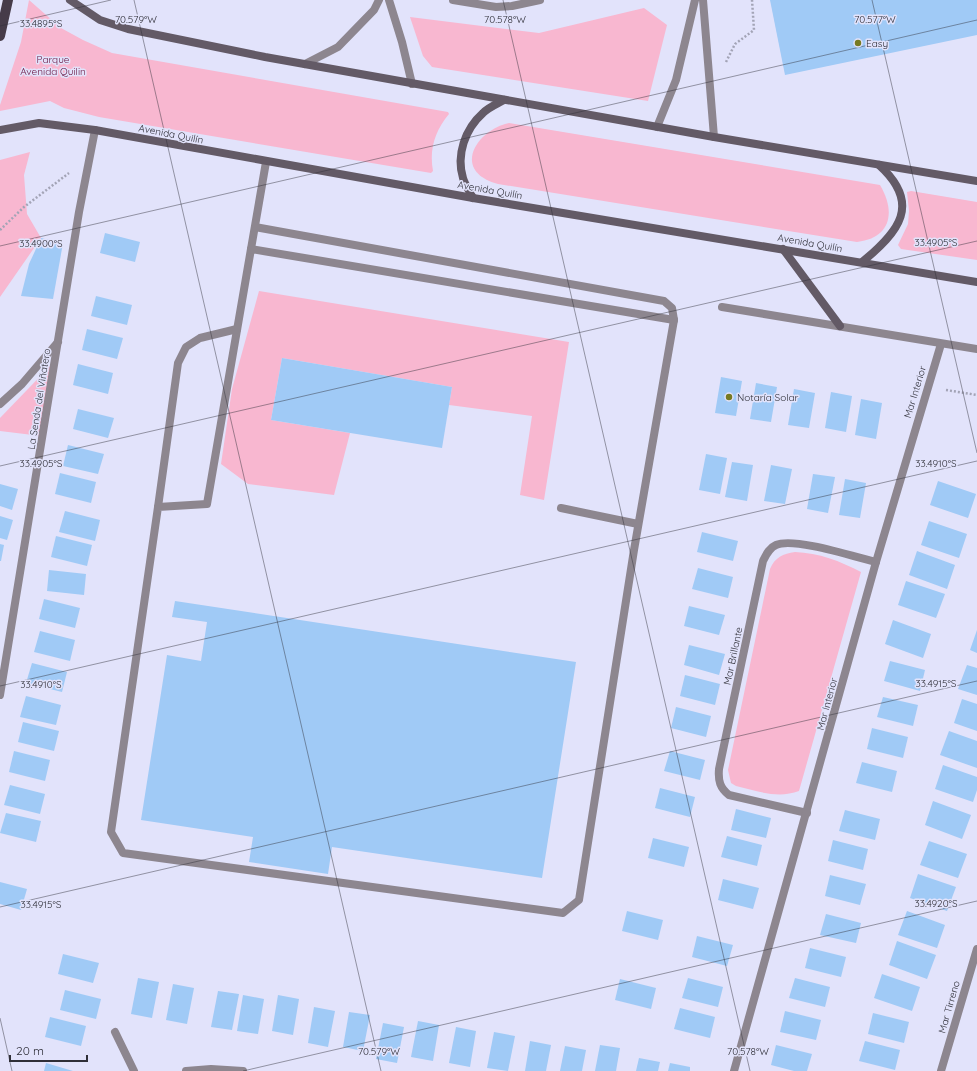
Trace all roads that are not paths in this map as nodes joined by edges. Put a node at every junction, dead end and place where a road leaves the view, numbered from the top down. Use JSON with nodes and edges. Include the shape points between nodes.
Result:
{"nodes":[{"id":1,"x":8,"y":0,"type":"edge"},
{"id":2,"x":70,"y":0,"type":"edge"},
{"id":3,"x":379,"y":0,"type":"edge"},
{"id":4,"x":389,"y":0,"type":"edge"},
{"id":5,"x":453,"y":0,"type":"edge"},
{"id":6,"x":540,"y":0,"type":"edge"},
{"id":7,"x":695,"y":0,"type":"edge"},
{"id":8,"x":704,"y":0,"type":"edge"},
{"id":9,"x":0,"y":36,"type":"edge"},
{"id":10,"x":305,"y":64,"type":"junction"},
{"id":11,"x":412,"y":84,"type":"junction"},
{"id":12,"x":504,"y":100,"type":"junction"},
{"id":13,"x":657,"y":127,"type":"junction"},
{"id":14,"x":0,"y":130,"type":"edge"},
{"id":15,"x":95,"y":130,"type":"junction"},
{"id":16,"x":714,"y":137,"type":"junction"},
{"id":17,"x":266,"y":162,"type":"junction"},
{"id":18,"x":878,"y":164,"type":"junction"},
{"id":19,"x":977,"y":181,"type":"edge"},
{"id":20,"x":473,"y":198,"type":"junction"},
{"id":21,"x":255,"y":227,"type":"junction"},
{"id":22,"x":251,"y":249,"type":"junction"},
{"id":23,"x":783,"y":249,"type":"junction"},
{"id":24,"x":862,"y":262,"type":"junction"},
{"id":25,"x":977,"y":282,"type":"edge"},
{"id":26,"x":722,"y":307,"type":"dead end"},
{"id":27,"x":674,"y":320,"type":"junction"},
{"id":28,"x":844,"y":326,"type":"junction"},
{"id":29,"x":237,"y":328,"type":"junction"},
{"id":30,"x":58,"y":342,"type":"junction"},
{"id":31,"x":941,"y":344,"type":"junction"},
{"id":32,"x":977,"y":350,"type":"edge"},
{"id":33,"x":0,"y":404,"type":"edge"},
{"id":34,"x":158,"y":507,"type":"junction"},
{"id":35,"x":561,"y":508,"type":"dead end"},
{"id":36,"x":638,"y":524,"type":"junction"},
{"id":37,"x":876,"y":562,"type":"junction"},
{"id":38,"x":0,"y":695,"type":"edge"},
{"id":39,"x":807,"y":813,"type":"junction"},
{"id":40,"x":977,"y":949,"type":"edge"},
{"id":41,"x":115,"y":1032,"type":"dead end"},
{"id":42,"x":134,"y":1071,"type":"edge"},
{"id":43,"x":186,"y":1071,"type":"edge"},
{"id":44,"x":243,"y":1071,"type":"edge"},
{"id":45,"x":734,"y":1071,"type":"edge"},
{"id":46,"x":941,"y":1071,"type":"edge"}],
"edges":[{"from":1,"to":9,"type":"main road"},
{"from":2,"to":10,"type":"main road","via":[[100,20],[128,29]]},
{"from":3,"to":10,"type":"street","via":[[374,10],[338,47]]},
{"from":4,"to":11,"type":"street"},
{"from":5,"to":6,"type":"street","via":[[496,7]]},
{"from":7,"to":13,"type":"street","via":[[676,80]]},
{"from":8,"to":16,"type":"street"},
{"from":10,"to":11,"type":"main road"},
{"from":11,"to":12,"type":"main road"},
{"from":12,"to":13,"type":"main road"},
{"from":12,"to":20,"type":"main road","via":[[476,120],[462,148],[460,163],[463,179]]},
{"from":13,"to":16,"type":"main road"},
{"from":14,"to":15,"type":"main road","name":"Avenida Quilín","via":[[39,123]]},
{"from":15,"to":17,"type":"main road","name":"Avenida Quilín"},
{"from":15,"to":30,"type":"street","name":"La Senda del Viñatero"},
{"from":16,"to":18,"type":"main road"},
{"from":17,"to":20,"type":"main road","name":"Avenida Quilín"},
{"from":17,"to":21,"type":"street"},
{"from":18,"to":19,"type":"main road"},
{"from":18,"to":24,"type":"main road","via":[[892,177],[899,192],[902,211],[894,231],[883,245]]},
{"from":20,"to":23,"type":"main road","name":"Avenida Quilín"},
{"from":21,"to":22,"type":"street"},
{"from":21,"to":27,"type":"street","via":[[664,301],[672,308]]},
{"from":22,"to":27,"type":"street"},
{"from":22,"to":29,"type":"street"},
{"from":23,"to":24,"type":"main road","name":"Avenida Quilín"},
{"from":23,"to":28,"type":"main road"},
{"from":24,"to":25,"type":"main road","name":"Avenida Quilín"},
{"from":26,"to":28,"type":"street"},
{"from":27,"to":36,"type":"street"},
{"from":28,"to":31,"type":"street"},
{"from":29,"to":34,"type":"street","via":[[200,338],[186,347],[178,363]]},
{"from":29,"to":34,"type":"street","via":[[207,504]]},
{"from":30,"to":33,"type":"street","via":[[22,384]]},
{"from":30,"to":38,"type":"street","name":"La Senda del Viñatero"},
{"from":31,"to":32,"type":"street"},
{"from":31,"to":37,"type":"street","name":"Mar Interior"},
{"from":34,"to":36,"type":"street","via":[[111,832],[124,853],[563,913],[579,900]]},
{"from":35,"to":36,"type":"street"},
{"from":37,"to":39,"type":"street","name":"Mar Interior"},
{"from":37,"to":39,"type":"street","name":"Mar Brillante","via":[[794,542],[772,547],[763,561],[718,777],[723,790],[729,795]]},
{"from":39,"to":45,"type":"street","name":"Mar Interior"},
{"from":40,"to":46,"type":"street","name":"Mar Tirreno"},
{"from":41,"to":42,"type":"street"},
{"from":43,"to":44,"type":"street"}]}
